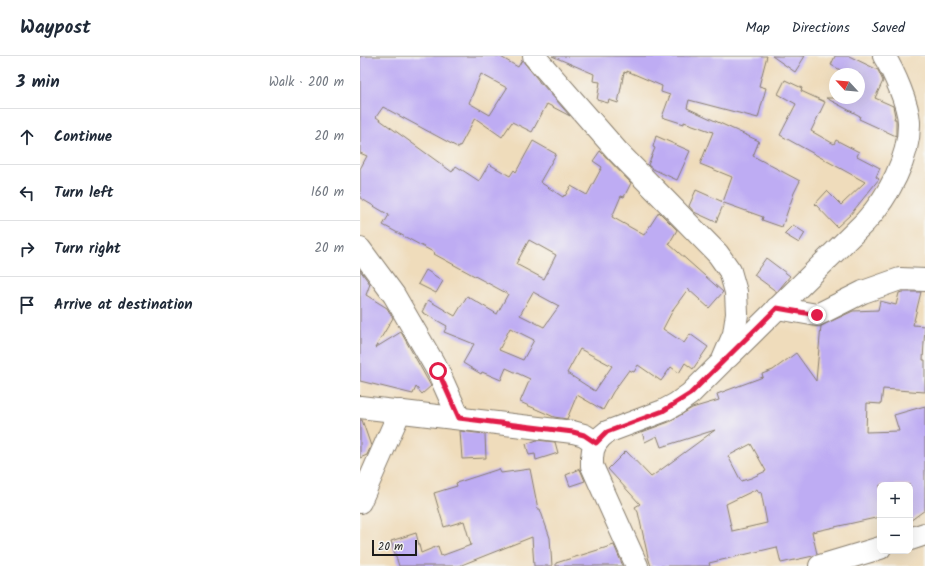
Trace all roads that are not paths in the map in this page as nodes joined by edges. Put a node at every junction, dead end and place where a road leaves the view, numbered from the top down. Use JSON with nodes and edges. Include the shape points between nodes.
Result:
{"nodes":[{"id":1,"x":534,"y":56,"type":"edge"},
{"id":2,"x":884,"y":56,"type":"edge"},
{"id":3,"x":360,"y":248,"type":"edge"},
{"id":4,"x":925,"y":280,"type":"edge"},
{"id":5,"x":777,"y":308,"type":"junction"},
{"id":6,"x":722,"y":362,"type":"junction"},
{"id":7,"x":360,"y":407,"type":"edge"},
{"id":8,"x":400,"y":412,"type":"junction"},
{"id":9,"x":459,"y":418,"type":"junction"},
{"id":10,"x":596,"y":443,"type":"junction"},
{"id":11,"x":360,"y":502,"type":"edge"},
{"id":12,"x":925,"y":534,"type":"edge"},
{"id":13,"x":913,"y":538,"type":"edge"},
{"id":14,"x":877,"y":549,"type":"edge"},
{"id":15,"x":637,"y":566,"type":"edge"},
{"id":16,"x":820,"y":566,"type":"edge"}],
"edges":[{"from":1,"to":6,"type":"street","via":[[618,152],[718,254],[730,271],[736,292],[738,314],[734,334]]},
{"from":2,"to":5,"type":"street","via":[[905,104],[909,122],[908,140],[893,182],[878,208]]},
{"from":3,"to":9,"type":"street","via":[[394,295],[434,364]]},
{"from":4,"to":5,"type":"street","via":[[900,280],[863,292],[817,315]]},
{"from":5,"to":6,"type":"street"},
{"from":6,"to":10,"type":"street","via":[[690,394],[676,404],[607,432]]},
{"from":7,"to":8,"type":"street"},
{"from":8,"to":9,"type":"street"},
{"from":8,"to":11,"type":"street"},
{"from":9,"to":10,"type":"street","via":[[573,432],[584,435]]},
{"from":10,"to":15,"type":"street","via":[[592,466]]},
{"from":12,"to":13,"type":"street"},
{"from":14,"to":16,"type":"street"}]}
